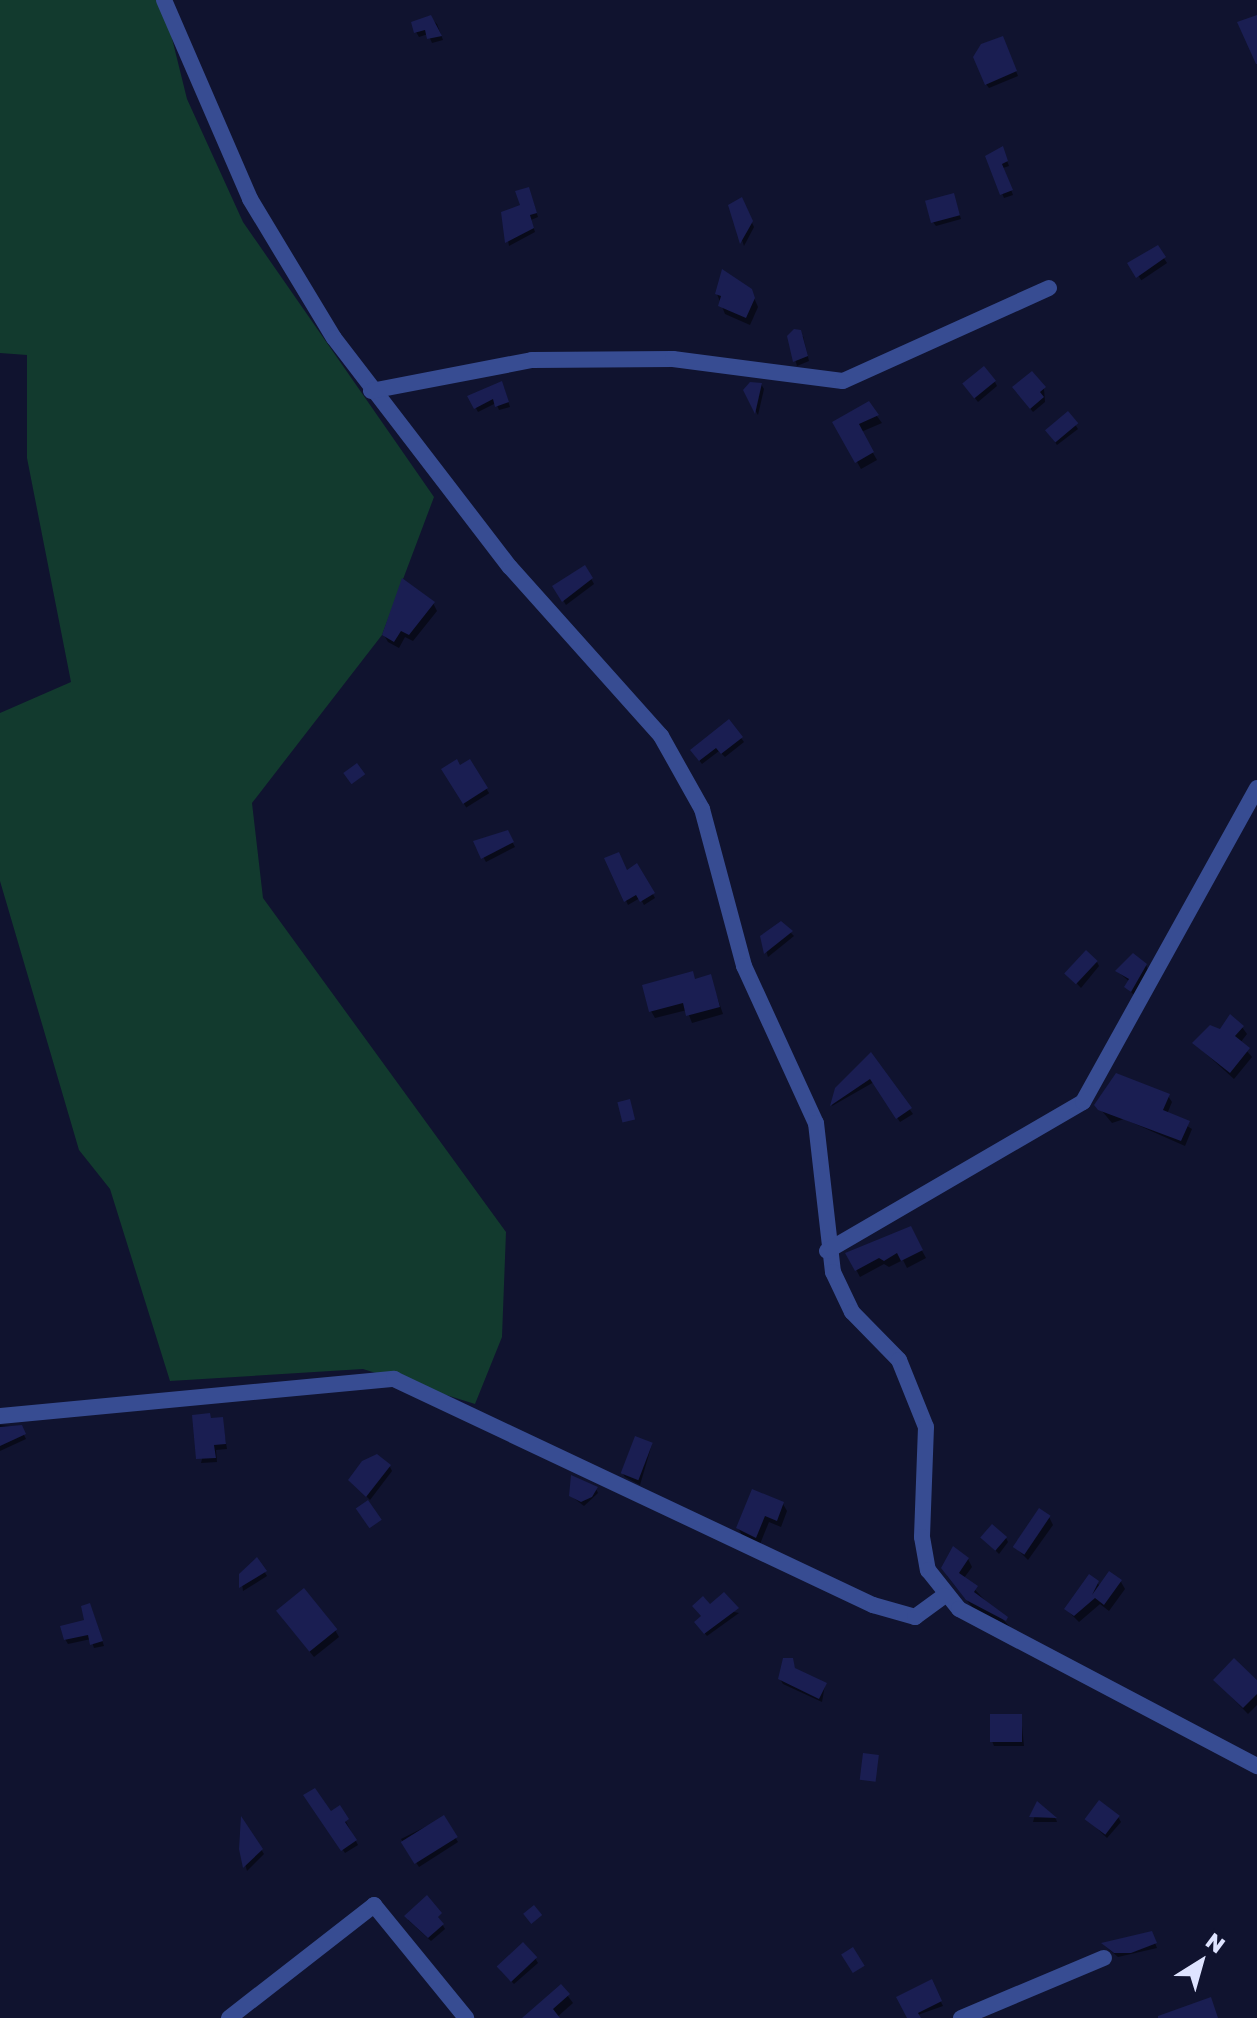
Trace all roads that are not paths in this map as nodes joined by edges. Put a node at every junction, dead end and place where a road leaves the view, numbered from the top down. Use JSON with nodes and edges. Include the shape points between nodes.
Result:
{"nodes":[{"id":1,"x":164,"y":0,"type":"edge"},
{"id":2,"x":1049,"y":288,"type":"dead end"},
{"id":3,"x":371,"y":391,"type":"junction"},
{"id":4,"x":1257,"y":788,"type":"edge"},
{"id":5,"x":827,"y":1251,"type":"junction"},
{"id":6,"x":0,"y":1416,"type":"edge"},
{"id":7,"x":944,"y":1596,"type":"junction"},
{"id":8,"x":1257,"y":1766,"type":"edge"},
{"id":9,"x":1104,"y":1958,"type":"dead end"},
{"id":10,"x":229,"y":2018,"type":"edge"},
{"id":11,"x":466,"y":2018,"type":"edge"},
{"id":12,"x":961,"y":2018,"type":"edge"}],
"edges":[{"from":1,"to":3,"type":"street","via":[[250,199]]},
{"from":2,"to":3,"type":"street","via":[[843,381],[673,359],[532,360]]},
{"from":3,"to":5,"type":"street","via":[[538,600],[661,736],[702,809],[744,966],[816,1123]]},
{"from":4,"to":5,"type":"street","via":[[1083,1102]]},
{"from":5,"to":7,"type":"street","via":[[852,1312],[899,1360],[926,1427],[922,1537],[928,1570]]},
{"from":6,"to":7,"type":"street","via":[[394,1379],[873,1605],[915,1617]]},
{"from":7,"to":8,"type":"street","via":[[959,1609]]},
{"from":9,"to":12,"type":"street"},
{"from":10,"to":11,"type":"street","via":[[374,1905]]}]}
